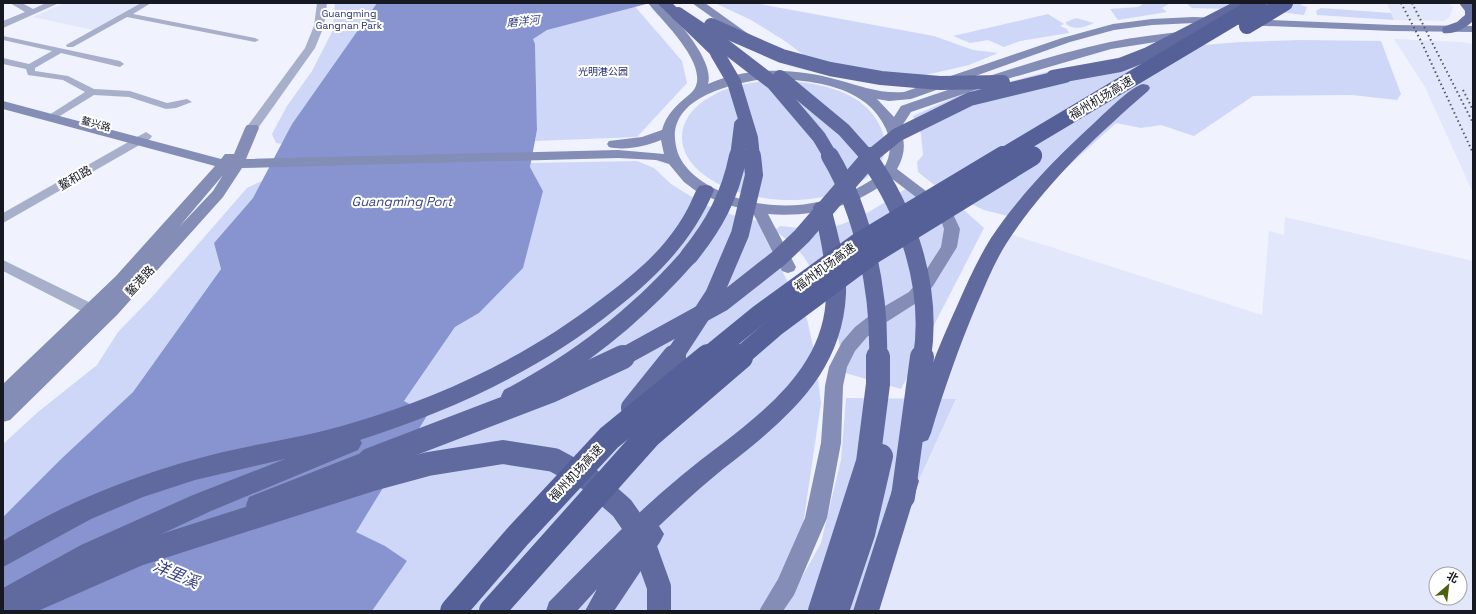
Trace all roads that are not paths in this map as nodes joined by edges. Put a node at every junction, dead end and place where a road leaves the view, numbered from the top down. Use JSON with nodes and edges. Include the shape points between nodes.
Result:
{"nodes":[{"id":1,"x":15,"y":3,"type":"edge"},
{"id":2,"x":54,"y":3,"type":"edge"},
{"id":3,"x":147,"y":3,"type":"edge"},
{"id":4,"x":322,"y":3,"type":"edge"},
{"id":5,"x":698,"y":3,"type":"edge"},
{"id":6,"x":1247,"y":3,"type":"edge"},
{"id":7,"x":1259,"y":3,"type":"edge"},
{"id":8,"x":1285,"y":3,"type":"edge"},
{"id":9,"x":1465,"y":3,"type":"edge"},
{"id":10,"x":666,"y":6,"type":"edge"},
{"id":11,"x":32,"y":12,"type":"junction"},
{"id":12,"x":127,"y":15,"type":"junction"},
{"id":13,"x":3,"y":25,"type":"edge"},
{"id":14,"x":711,"y":25,"type":"junction"},
{"id":15,"x":1448,"y":30,"type":"junction"},
{"id":16,"x":1470,"y":33,"type":"edge"},
{"id":17,"x":3,"y":38,"type":"edge"},
{"id":18,"x":256,"y":40,"type":"dead end"},
{"id":19,"x":70,"y":45,"type":"dead end"},
{"id":20,"x":60,"y":51,"type":"junction"},
{"id":21,"x":3,"y":61,"type":"edge"},
{"id":22,"x":120,"y":64,"type":"dead end"},
{"id":23,"x":30,"y":67,"type":"junction"},
{"id":24,"x":791,"y":76,"type":"junction"},
{"id":25,"x":1065,"y":76,"type":"junction"},
{"id":26,"x":1143,"y":88,"type":"junction"},
{"id":27,"x":853,"y":90,"type":"junction"},
{"id":28,"x":92,"y":92,"type":"junction"},
{"id":29,"x":697,"y":94,"type":"junction"},
{"id":30,"x":3,"y":100,"type":"edge"},
{"id":31,"x":187,"y":102,"type":"dead end"},
{"id":32,"x":3,"y":105,"type":"edge"},
{"id":33,"x":742,"y":105,"type":"junction"},
{"id":34,"x":55,"y":115,"type":"junction"},
{"id":35,"x":894,"y":127,"type":"junction"},
{"id":36,"x":252,"y":128,"type":"joint"},
{"id":37,"x":668,"y":132,"type":"junction"},
{"id":38,"x":143,"y":138,"type":"junction"},
{"id":39,"x":619,"y":149,"type":"junction"},
{"id":40,"x":234,"y":159,"type":"junction"},
{"id":41,"x":673,"y":161,"type":"junction"},
{"id":42,"x":890,"y":170,"type":"junction"},
{"id":43,"x":705,"y":190,"type":"junction"},
{"id":44,"x":757,"y":207,"type":"junction"},
{"id":45,"x":822,"y":207,"type":"junction"},
{"id":46,"x":3,"y":219,"type":"edge"},
{"id":47,"x":3,"y":265,"type":"edge"},
{"id":48,"x":788,"y":267,"type":"dead end"},
{"id":49,"x":92,"y":310,"type":"junction"},
{"id":50,"x":465,"y":392,"type":"junction"},
{"id":51,"x":3,"y":395,"type":"edge"},
{"id":52,"x":3,"y":414,"type":"edge"},
{"id":53,"x":609,"y":438,"type":"junction"},
{"id":54,"x":370,"y":460,"type":"junction"},
{"id":55,"x":706,"y":469,"type":"junction"},
{"id":56,"x":902,"y":497,"type":"junction"},
{"id":57,"x":576,"y":517,"type":"junction"},
{"id":58,"x":138,"y":554,"type":"junction"},
{"id":59,"x":3,"y":555,"type":"edge"},
{"id":60,"x":3,"y":602,"type":"edge"},
{"id":61,"x":8,"y":611,"type":"edge"},
{"id":62,"x":453,"y":611,"type":"edge"},
{"id":63,"x":492,"y":611,"type":"edge"},
{"id":64,"x":510,"y":611,"type":"edge"},
{"id":65,"x":559,"y":611,"type":"edge"},
{"id":66,"x":598,"y":611,"type":"edge"},
{"id":67,"x":659,"y":611,"type":"edge"},
{"id":68,"x":770,"y":611,"type":"edge"},
{"id":69,"x":820,"y":611,"type":"edge"},
{"id":70,"x":836,"y":611,"type":"edge"},
{"id":71,"x":866,"y":611,"type":"edge"}],
"edges":[{"from":1,"to":11,"type":"street"},
{"from":2,"to":11,"type":"street"},
{"from":3,"to":12,"type":"street"},
{"from":4,"to":36,"type":"street","name":"鳌港路","via":[[319,26],[310,48]]},
{"from":5,"to":24,"type":"main road"},
{"from":6,"to":25,"type":"highway","bridge":true,"via":[[1148,54],[1120,65]]},
{"from":7,"to":53,"type":"highway","name":"福州机场高速","bridge":true,"via":[[858,243],[760,314]]},
{"from":8,"to":26,"type":"highway","name":"福州机场高速","bridge":true},
{"from":9,"to":15,"type":"main road","via":[[1471,11],[1471,16],[1462,25]]},
{"from":10,"to":14,"type":"highway"},
{"from":10,"to":29,"type":"main road","via":[[698,61],[703,81]]},
{"from":10,"to":33,"type":"highway","bridge":true,"via":[[716,53],[734,82]]},
{"from":10,"to":69,"type":"highway","bridge":true,"via":[[718,40],[773,83],[819,137],[836,166],[854,210],[873,276],[879,327],[878,384],[868,462]]},
{"from":11,"to":13,"type":"street"},
{"from":12,"to":18,"type":"street"},
{"from":12,"to":19,"type":"street"},
{"from":14,"to":24,"type":"highway","bridge":true},
{"from":14,"to":25,"type":"highway","bridge":true,"via":[[782,56],[830,69],[881,78],[940,83],[991,83]]},
{"from":15,"to":16,"type":"main road"},
{"from":15,"to":27,"type":"main road","via":[[1194,20],[1152,22],[1113,27],[1066,40],[906,96],[878,96]]},
{"from":16,"to":35,"type":"main road","via":[[1267,30],[1221,31],[1139,40],[1081,52],[957,90],[906,109]]},
{"from":17,"to":20,"type":"street"},
{"from":20,"to":22,"type":"street"},
{"from":20,"to":23,"type":"street"},
{"from":21,"to":23,"type":"street"},
{"from":23,"to":28,"type":"street","via":[[31,73],[65,78]]},
{"from":24,"to":27,"type":"main road","via":[[837,83]]},
{"from":24,"to":29,"type":"main road","via":[[772,74],[745,77],[719,84]]},
{"from":24,"to":56,"type":"highway","bridge":true,"via":[[817,106],[852,139],[874,167],[912,246],[920,279],[925,329]]},
{"from":24,"to":70,"type":"highway","bridge":true,"via":[[810,110],[840,152],[868,212],[884,270],[890,305],[892,362],[876,485],[860,548]]},
{"from":25,"to":54,"type":"highway","bridge":true,"via":[[970,99],[897,135],[879,148],[858,169],[802,236],[779,258],[723,302],[664,335],[550,391]]},
{"from":26,"to":56,"type":"highway","bridge":true,"via":[[1048,178],[1003,235],[976,284],[947,350],[926,410]]},
{"from":26,"to":57,"type":"highway","name":"福州机场高速","bridge":true,"via":[[873,254],[776,326],[648,436]]},
{"from":27,"to":35,"type":"main road","via":[[880,108]]},
{"from":28,"to":31,"type":"street","via":[[130,94],[166,106]]},
{"from":28,"to":34,"type":"street"},
{"from":29,"to":37,"type":"main road","via":[[677,112]]},
{"from":30,"to":34,"type":"main road","name":"鳌兴路"},
{"from":32,"to":34,"type":"main road","name":"鳌兴路"},
{"from":33,"to":53,"type":"highway","bridge":true,"via":[[751,138],[754,175],[740,234],[714,295],[668,366]]},
{"from":33,"to":54,"type":"highway","bridge":true,"via":[[738,158],[726,198],[710,229],[670,279],[618,327],[578,357],[535,384],[471,416]]},
{"from":34,"to":38,"type":"main road","name":"鳌兴路"},
{"from":35,"to":42,"type":"main road","via":[[898,141],[897,156]]},
{"from":36,"to":40,"type":"main road","name":"鳌港路"},
{"from":37,"to":39,"type":"main road","via":[[654,140]]},
{"from":37,"to":41,"type":"main road","via":[[668,147]]},
{"from":38,"to":40,"type":"main road","name":"鳌兴路","via":[[186,150]]},
{"from":38,"to":46,"type":"street","name":"鳌和路"},
{"from":39,"to":40,"type":"main road","name":"鳌兴路"},
{"from":39,"to":41,"type":"main road"},
{"from":40,"to":49,"type":"main road","name":"鳌港路"},
{"from":40,"to":52,"type":"main road","name":"鳌港路","via":[[218,194],[106,316]]},
{"from":41,"to":43,"type":"main road","via":[[686,176]]},
{"from":42,"to":45,"type":"main road","via":[[879,182],[863,192]]},
{"from":42,"to":68,"type":"main road","via":[[938,207],[948,218],[952,229],[949,247],[915,296],[861,332],[842,360],[834,386],[831,443],[816,518],[786,587]]},
{"from":43,"to":44,"type":"main road","via":[[729,201]]},
{"from":43,"to":50,"type":"highway","via":[[695,213],[658,261],[602,311],[561,340]]},
{"from":44,"to":45,"type":"main road","via":[[790,210]]},
{"from":44,"to":48,"type":"main road"},
{"from":45,"to":55,"type":"highway","via":[[832,241],[837,273],[836,306],[828,340],[807,379],[777,412]]},
{"from":47,"to":49,"type":"street"},
{"from":49,"to":51,"type":"main road","name":"鳌港路"},
{"from":50,"to":59,"type":"highway","via":[[350,433],[158,481],[94,504],[32,536]]},
{"from":50,"to":60,"type":"highway","via":[[392,426],[202,502],[90,554]]},
{"from":53,"to":62,"type":"highway","name":"福州机场高速","bridge":true,"via":[[517,537]]},
{"from":54,"to":58,"type":"highway","bridge":true},
{"from":55,"to":65,"type":"highway","via":[[640,527]]},
{"from":55,"to":66,"type":"highway","via":[[665,515]]},
{"from":56,"to":71,"type":"highway"},
{"from":57,"to":63,"type":"highway","name":"福州机场高速","bridge":true},
{"from":57,"to":64,"type":"highway","bridge":true},
{"from":58,"to":61,"type":"highway","bridge":true},
{"from":58,"to":67,"type":"highway","bridge":true,"via":[[369,480],[428,464],[503,452],[554,460],[589,479],[622,508],[640,534],[659,587]]}]}
